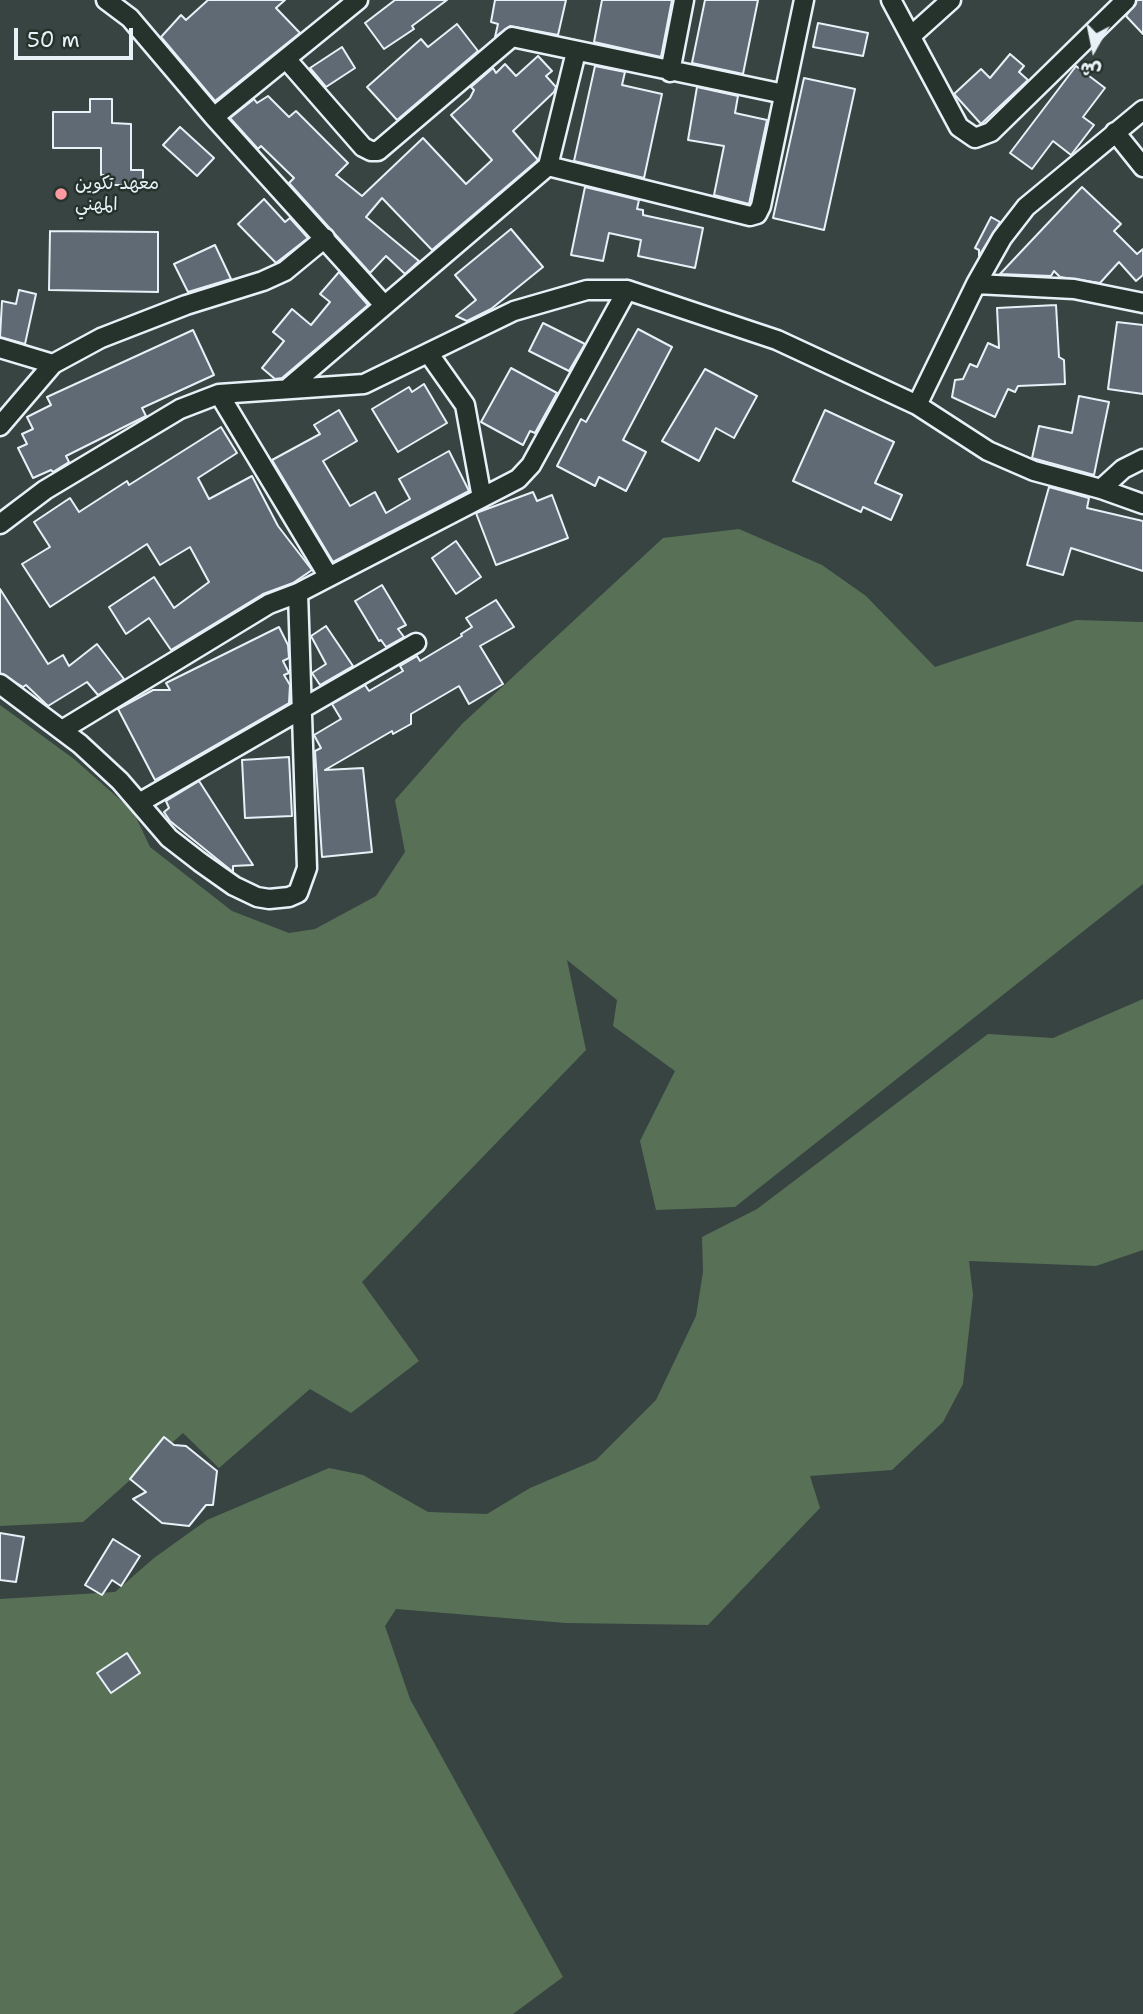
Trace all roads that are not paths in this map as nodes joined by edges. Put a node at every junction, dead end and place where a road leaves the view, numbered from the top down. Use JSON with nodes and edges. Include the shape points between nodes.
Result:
{"nodes":[{"id":1,"x":106,"y":0,"type":"edge"},
{"id":2,"x":358,"y":0,"type":"edge"},
{"id":3,"x":684,"y":0,"type":"edge"},
{"id":4,"x":804,"y":0,"type":"edge"},
{"id":5,"x":891,"y":0,"type":"edge"},
{"id":6,"x":951,"y":0,"type":"edge"},
{"id":7,"x":1126,"y":0,"type":"edge"},
{"id":8,"x":911,"y":36,"type":"junction"},
{"id":9,"x":576,"y":52,"type":"junction"},
{"id":10,"x":287,"y":60,"type":"junction"},
{"id":11,"x":670,"y":72,"type":"junction"},
{"id":12,"x":784,"y":94,"type":"junction"},
{"id":13,"x":1143,"y":110,"type":"edge"},
{"id":14,"x":214,"y":117,"type":"junction"},
{"id":15,"x":1115,"y":132,"type":"junction"},
{"id":16,"x":548,"y":166,"type":"junction"},
{"id":17,"x":1143,"y":167,"type":"edge"},
{"id":18,"x":326,"y":238,"type":"junction"},
{"id":19,"x":976,"y":284,"type":"junction"},
{"id":20,"x":627,"y":290,"type":"junction"},
{"id":21,"x":1143,"y":303,"type":"edge"},
{"id":22,"x":384,"y":304,"type":"junction"},
{"id":23,"x":0,"y":348,"type":"edge"},
{"id":24,"x":429,"y":354,"type":"junction"},
{"id":25,"x":53,"y":364,"type":"junction"},
{"id":26,"x":288,"y":388,"type":"junction"},
{"id":27,"x":219,"y":394,"type":"junction"},
{"id":28,"x":917,"y":405,"type":"junction"},
{"id":29,"x":0,"y":426,"type":"edge"},
{"id":30,"x":1143,"y":459,"type":"edge"},
{"id":31,"x":1101,"y":489,"type":"junction"},
{"id":32,"x":482,"y":498,"type":"junction"},
{"id":33,"x":1143,"y":504,"type":"edge"},
{"id":34,"x":0,"y":524,"type":"edge"},
{"id":35,"x":329,"y":577,"type":"junction"},
{"id":36,"x":298,"y":593,"type":"junction"},
{"id":37,"x":416,"y":643,"type":"dead end"},
{"id":38,"x":0,"y":684,"type":"edge"},
{"id":39,"x":302,"y":708,"type":"junction"},
{"id":40,"x":62,"y":730,"type":"junction"},
{"id":41,"x":139,"y":803,"type":"junction"}],
"edges":[{"from":1,"to":14,"type":"street","via":[[130,18]]},
{"from":2,"to":10,"type":"street"},
{"from":3,"to":11,"type":"street"},
{"from":4,"to":12,"type":"street"},
{"from":5,"to":8,"type":"street"},
{"from":6,"to":8,"type":"street"},
{"from":7,"to":8,"type":"street","via":[[982,137],[975,138],[959,127]]},
{"from":9,"to":10,"type":"street","via":[[512,37],[378,150],[371,151]]},
{"from":9,"to":11,"type":"street"},
{"from":9,"to":16,"type":"street"},
{"from":10,"to":14,"type":"street"},
{"from":11,"to":12,"type":"street"},
{"from":12,"to":16,"type":"street","via":[[757,214],[750,216]]},
{"from":13,"to":15,"type":"street"},
{"from":14,"to":18,"type":"street"},
{"from":15,"to":17,"type":"street"},
{"from":15,"to":19,"type":"street","via":[[1026,207]]},
{"from":16,"to":22,"type":"street"},
{"from":18,"to":22,"type":"street"},
{"from":18,"to":25,"type":"street","via":[[285,271],[101,338]]},
{"from":19,"to":21,"type":"street","via":[[1074,289]]},
{"from":19,"to":28,"type":"street"},
{"from":20,"to":24,"type":"street","via":[[587,290],[541,301]]},
{"from":20,"to":28,"type":"street","via":[[777,340]]},
{"from":20,"to":32,"type":"street","via":[[531,465],[518,479]]},
{"from":22,"to":26,"type":"street"},
{"from":23,"to":25,"type":"street"},
{"from":24,"to":26,"type":"street","via":[[364,384]]},
{"from":24,"to":32,"type":"street","via":[[465,405]]},
{"from":25,"to":29,"type":"street"},
{"from":26,"to":27,"type":"street"},
{"from":27,"to":34,"type":"street","via":[[180,408],[45,490]]},
{"from":27,"to":35,"type":"street"},
{"from":28,"to":31,"type":"street","via":[[988,451],[1034,471]]},
{"from":30,"to":31,"type":"street"},
{"from":31,"to":33,"type":"street"},
{"from":32,"to":35,"type":"street"},
{"from":35,"to":36,"type":"street"},
{"from":36,"to":39,"type":"street"},
{"from":36,"to":40,"type":"street","via":[[269,604]]},
{"from":37,"to":39,"type":"street"},
{"from":38,"to":40,"type":"street"},
{"from":39,"to":41,"type":"street"},
{"from":39,"to":41,"type":"street","via":[[307,868],[298,893],[269,899],[234,886],[169,838]]},
{"from":40,"to":41,"type":"street"}]}
